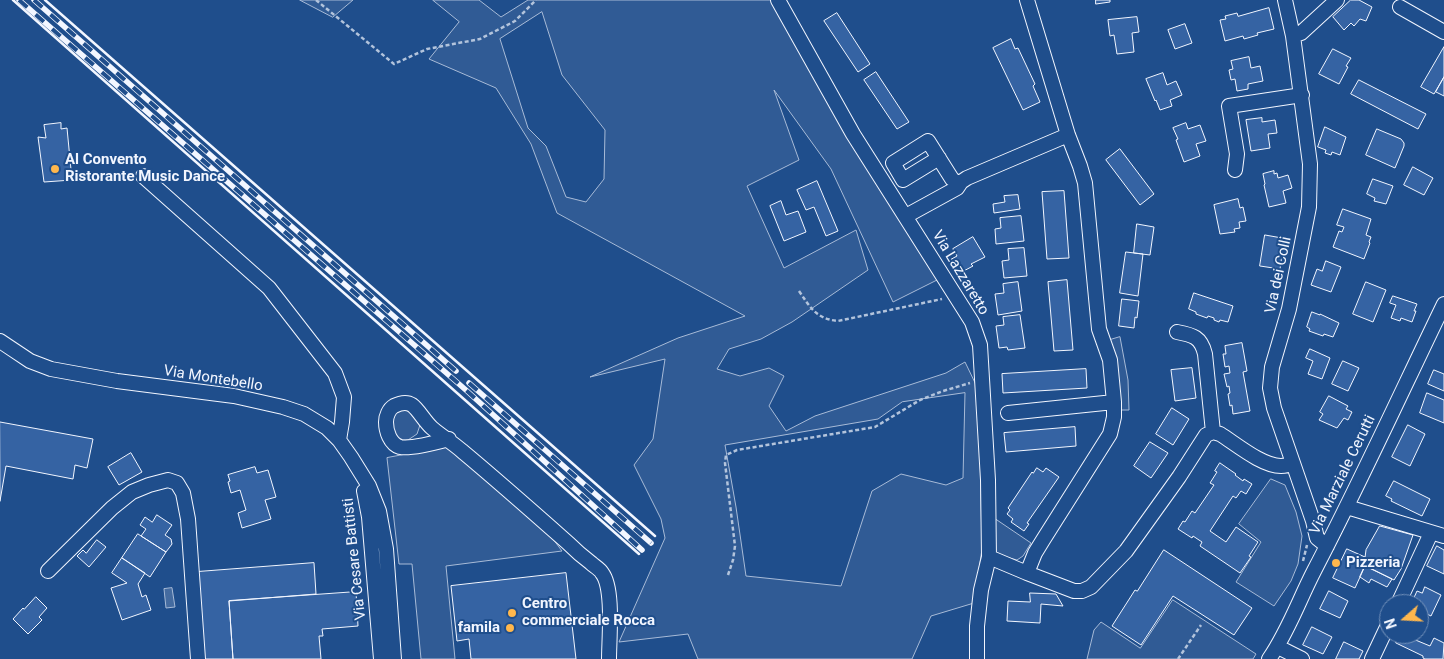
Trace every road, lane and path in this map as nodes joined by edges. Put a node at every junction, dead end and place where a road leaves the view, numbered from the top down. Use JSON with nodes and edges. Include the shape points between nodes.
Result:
{"nodes":[{"id":1,"x":316,"y":0,"type":"edge"},
{"id":2,"x":536,"y":0,"type":"edge"},
{"id":3,"x":778,"y":0,"type":"edge"},
{"id":4,"x":1027,"y":0,"type":"edge"},
{"id":5,"x":1285,"y":0,"type":"edge"},
{"id":6,"x":1336,"y":0,"type":"edge"},
{"id":7,"x":1400,"y":7,"type":"dead end"},
{"id":8,"x":1444,"y":32,"type":"edge"},
{"id":9,"x":1293,"y":36,"type":"junction"},
{"id":10,"x":1302,"y":94,"type":"junction"},
{"id":11,"x":1068,"y":135,"type":"junction"},
{"id":12,"x":939,"y":158,"type":"dead end"},
{"id":13,"x":1235,"y":170,"type":"dead end"},
{"id":14,"x":143,"y":176,"type":"dead end"},
{"id":15,"x":961,"y":182,"type":"junction"},
{"id":16,"x":906,"y":216,"type":"junction"},
{"id":17,"x":798,"y":291,"type":"dead end"},
{"id":18,"x":956,"y":296,"type":"junction"},
{"id":19,"x":1444,"y":304,"type":"edge"},
{"id":20,"x":1177,"y":332,"type":"dead end"},
{"id":21,"x":0,"y":341,"type":"edge"},
{"id":22,"x":982,"y":380,"type":"junction"},
{"id":23,"x":1114,"y":402,"type":"junction"},
{"id":24,"x":1008,"y":413,"type":"dead end"},
{"id":25,"x":1213,"y":432,"type":"junction"},
{"id":26,"x":338,"y":440,"type":"junction"},
{"id":27,"x":449,"y":440,"type":"dead end"},
{"id":28,"x":352,"y":457,"type":"junction"},
{"id":29,"x":1293,"y":463,"type":"junction"},
{"id":30,"x":1347,"y":507,"type":"junction"},
{"id":31,"x":1438,"y":535,"type":"edge"},
{"id":32,"x":1307,"y":542,"type":"dead end"},
{"id":33,"x":1327,"y":546,"type":"junction"},
{"id":34,"x":989,"y":557,"type":"junction"},
{"id":35,"x":1302,"y":568,"type":"dead end"},
{"id":36,"x":48,"y":571,"type":"dead end"},
{"id":37,"x":1027,"y":572,"type":"junction"},
{"id":38,"x":728,"y":575,"type":"dead end"},
{"id":39,"x":1404,"y":594,"type":"edge"},
{"id":40,"x":1201,"y":625,"type":"dead end"},
{"id":41,"x":1379,"y":644,"type":"edge"},
{"id":42,"x":1278,"y":647,"type":"junction"},
{"id":43,"x":198,"y":659,"type":"edge"},
{"id":44,"x":381,"y":659,"type":"edge"},
{"id":45,"x":394,"y":659,"type":"edge"},
{"id":46,"x":609,"y":659,"type":"edge"},
{"id":47,"x":977,"y":659,"type":"edge"},
{"id":48,"x":1178,"y":659,"type":"edge"},
{"id":49,"x":1269,"y":659,"type":"edge"},
{"id":50,"x":1302,"y":659,"type":"edge"},
{"id":51,"x":1372,"y":659,"type":"edge"}],
"edges":[{"from":1,"to":2,"type":"path","via":[[394,64],[427,49],[480,39],[514,21]]},
{"from":3,"to":16,"type":"street","name":"Via Lazzaretto","via":[[853,134]]},
{"from":4,"to":11,"type":"street"},
{"from":5,"to":9,"type":"street","name":"Via dei Colli"},
{"from":6,"to":9,"type":"street","via":[[1301,33]]},
{"from":7,"to":8,"type":"street"},
{"from":9,"to":10,"type":"street","name":"Via dei Colli"},
{"from":10,"to":13,"type":"street","via":[[1229,106],[1237,154]]},
{"from":10,"to":29,"type":"street","name":"Via dei Colli","via":[[1310,164],[1309,207],[1270,388]]},
{"from":11,"to":15,"type":"street"},
{"from":11,"to":23,"type":"street","via":[[1085,183],[1099,329],[1110,360]]},
{"from":12,"to":15,"type":"street","via":[[952,178]]},
{"from":14,"to":26,"type":"street","via":[[269,288],[334,373],[344,397]]},
{"from":15,"to":16,"type":"street","via":[[957,188]]},
{"from":16,"to":18,"type":"street","name":"Via Lazzaretto"},
{"from":17,"to":18,"type":"path","via":[[816,314],[838,321]]},
{"from":18,"to":22,"type":"street","name":"Via Lazzaretto","via":[[972,322],[980,345]]},
{"from":19,"to":30,"type":"street","name":"Via Marziale Cerutti"},
{"from":20,"to":25,"type":"street","via":[[1197,338],[1203,344]]},
{"from":21,"to":26,"type":"street","name":"Via Montebello","via":[[30,361],[51,369],[234,396],[283,407],[304,414],[327,428]]},
{"from":22,"to":34,"type":"street","name":"Via Lazzaretto"},
{"from":22,"to":38,"type":"path","via":[[920,400],[875,427],[737,450],[726,455],[735,546]]},
{"from":23,"to":24,"type":"street"},
{"from":23,"to":37,"type":"street","via":[[1110,434],[1035,553]]},
{"from":25,"to":29,"type":"street","via":[[1274,466]]},
{"from":25,"to":37,"type":"street","via":[[1206,435],[1126,551],[1090,587],[1074,591]]},
{"from":26,"to":28,"type":"street","name":"Via Montebello"},
{"from":27,"to":46,"type":"street","via":[[602,572],[609,600]]},
{"from":28,"to":44,"type":"street","name":"Via Cesare Battisti","via":[[365,493],[369,517]]},
{"from":28,"to":45,"type":"street","name":"Via Cesare Battisti","via":[[370,486],[381,519]]},
{"from":29,"to":33,"type":"street","name":"Via dei Colli","via":[[1318,538]]},
{"from":30,"to":31,"type":"street"},
{"from":30,"to":33,"type":"street","name":"Via Marziale Cerutti"},
{"from":31,"to":39,"type":"street"},
{"from":32,"to":35,"type":"path"},
{"from":33,"to":42,"type":"street","name":"Via Marziale Cerutti"},
{"from":34,"to":37,"type":"street"},
{"from":34,"to":47,"type":"street","name":"Via Lazzaretto","via":[[976,626]]},
{"from":36,"to":43,"type":"street","via":[[132,492],[168,480],[177,483],[183,493],[188,519]]},
{"from":40,"to":48,"type":"path"},
{"from":41,"to":51,"type":"street"},
{"from":42,"to":49,"type":"street","name":"Via Marziale Cerutti"},
{"from":42,"to":50,"type":"street"}]}
